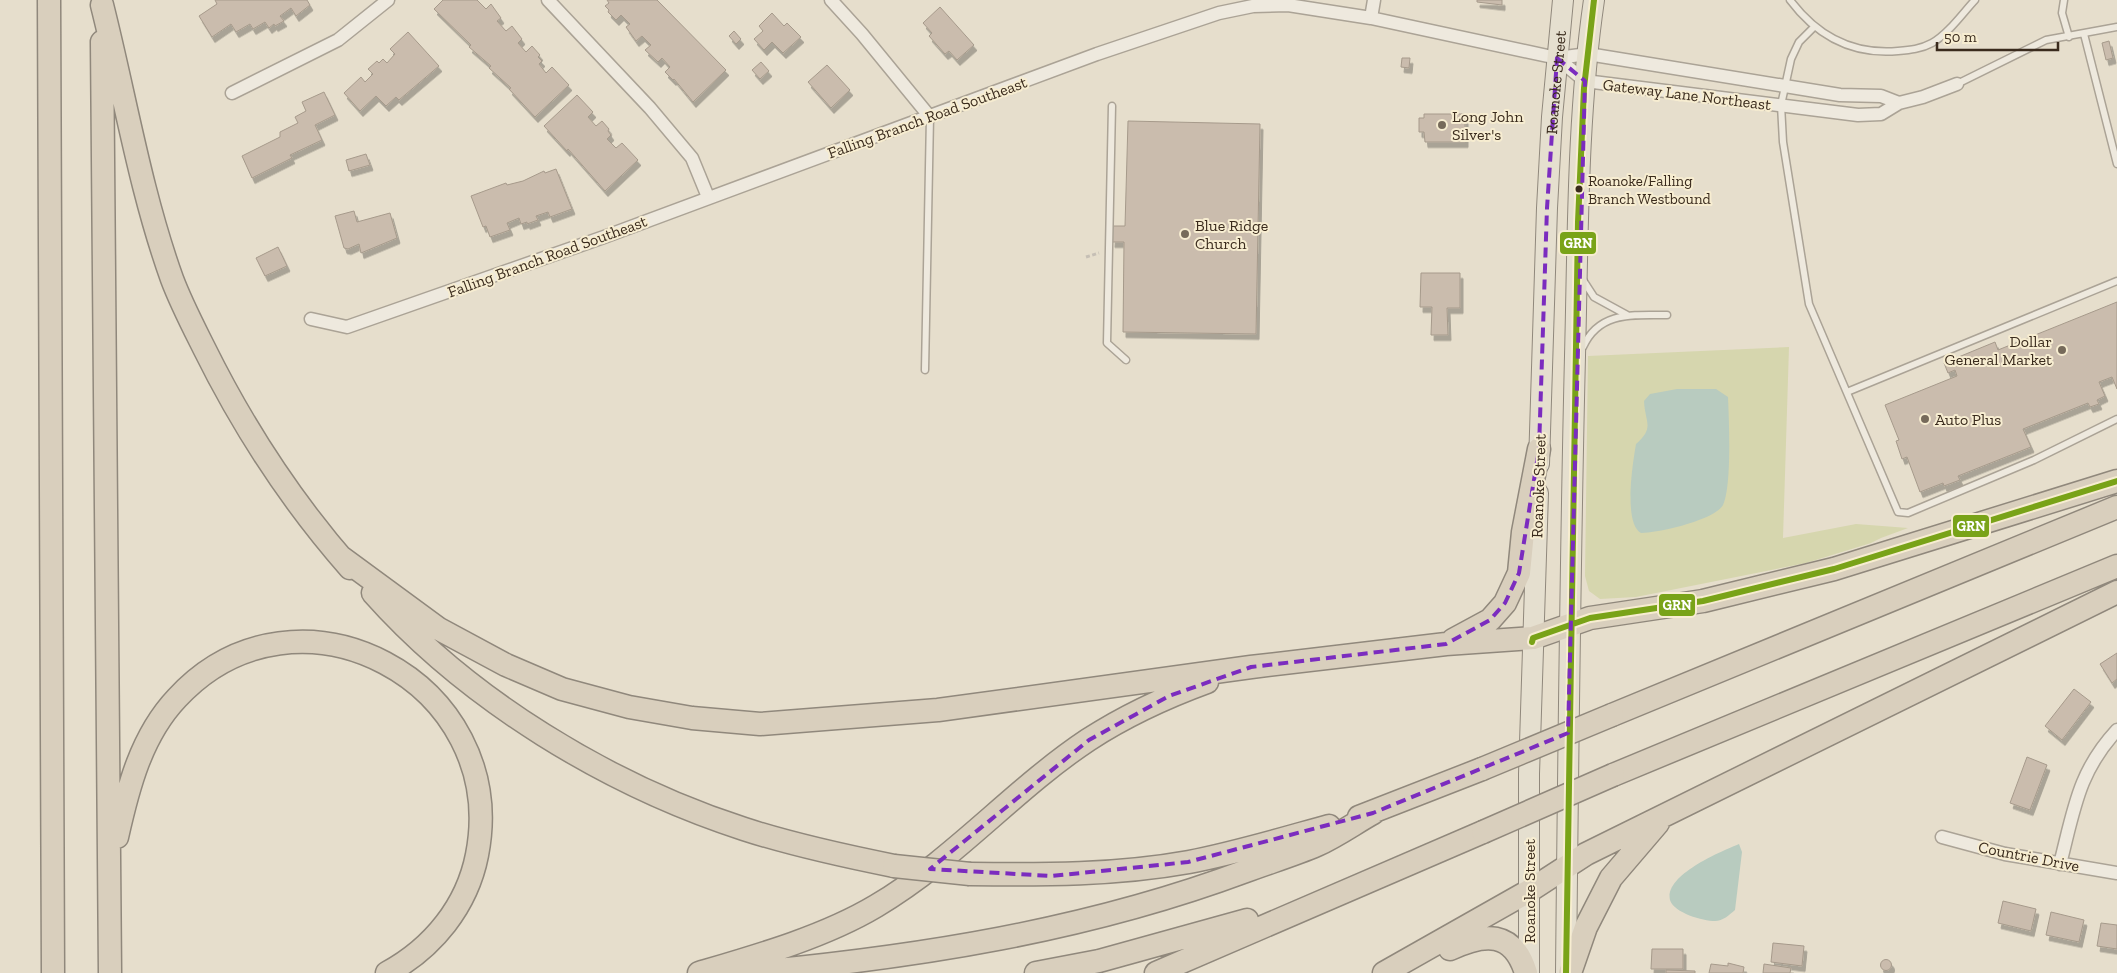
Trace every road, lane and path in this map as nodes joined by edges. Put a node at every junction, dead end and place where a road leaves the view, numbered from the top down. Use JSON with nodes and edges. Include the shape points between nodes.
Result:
{"nodes":[{"id":1,"x":49,"y":0,"type":"edge"},
{"id":2,"x":388,"y":0,"type":"edge"},
{"id":3,"x":548,"y":0,"type":"edge"},
{"id":4,"x":831,"y":0,"type":"edge"},
{"id":5,"x":1374,"y":0,"type":"edge"},
{"id":6,"x":1563,"y":0,"type":"edge"},
{"id":7,"x":1594,"y":0,"type":"edge"},
{"id":8,"x":1790,"y":0,"type":"edge"},
{"id":9,"x":1975,"y":0,"type":"edge"},
{"id":10,"x":2064,"y":0,"type":"edge"},
{"id":11,"x":102,"y":2,"type":"edge"},
{"id":12,"x":1371,"y":18,"type":"junction"},
{"id":13,"x":1814,"y":27,"type":"junction"},
{"id":14,"x":2117,"y":27,"type":"edge"},
{"id":15,"x":2084,"y":34,"type":"junction"},
{"id":16,"x":2069,"y":37,"type":"junction"},
{"id":17,"x":1588,"y":54,"type":"junction"},
{"id":18,"x":1557,"y":58,"type":"junction"},
{"id":19,"x":1585,"y":81,"type":"junction"},
{"id":20,"x":1957,"y":84,"type":"joint"},
{"id":21,"x":1784,"y":86,"type":"junction"},
{"id":22,"x":232,"y":93,"type":"dead end"},
{"id":23,"x":1899,"y":102,"type":"junction"},
{"id":24,"x":1781,"y":105,"type":"junction"},
{"id":25,"x":1112,"y":106,"type":"dead end"},
{"id":26,"x":930,"y":117,"type":"junction"},
{"id":27,"x":2117,"y":164,"type":"edge"},
{"id":28,"x":708,"y":197,"type":"junction"},
{"id":29,"x":1577,"y":265,"type":"junction"},
{"id":30,"x":2117,"y":281,"type":"edge"},
{"id":31,"x":1627,"y":314,"type":"junction"},
{"id":32,"x":1667,"y":315,"type":"dead end"},
{"id":33,"x":311,"y":319,"type":"dead end"},
{"id":34,"x":1126,"y":360,"type":"dead end"},
{"id":35,"x":925,"y":370,"type":"dead end"},
{"id":36,"x":1574,"y":375,"type":"junction"},
{"id":37,"x":1847,"y":392,"type":"junction"},
{"id":38,"x":2117,"y":419,"type":"edge"},
{"id":39,"x":1539,"y":449,"type":"junction"},
{"id":40,"x":2117,"y":481,"type":"edge"},
{"id":41,"x":2117,"y":507,"type":"edge"},
{"id":42,"x":341,"y":557,"type":"junction"},
{"id":43,"x":2117,"y":566,"type":"edge"},
{"id":44,"x":2117,"y":592,"type":"edge"},
{"id":45,"x":1569,"y":625,"type":"junction"},
{"id":46,"x":1532,"y":638,"type":"junction"},
{"id":47,"x":1446,"y":644,"type":"junction"},
{"id":48,"x":1250,"y":667,"type":"junction"},
{"id":49,"x":2117,"y":730,"type":"edge"},
{"id":50,"x":1668,"y":812,"type":"junction"},
{"id":51,"x":1373,"y":813,"type":"junction"},
{"id":52,"x":1942,"y":836,"type":"dead end"},
{"id":53,"x":2060,"y":864,"type":"junction"},
{"id":54,"x":1567,"y":865,"type":"junction"},
{"id":55,"x":2117,"y":873,"type":"edge"},
{"id":56,"x":109,"y":875,"type":"junction"},
{"id":57,"x":1362,"y":884,"type":"junction"},
{"id":58,"x":1529,"y":890,"type":"junction"},
{"id":59,"x":1416,"y":956,"type":"junction"},
{"id":60,"x":110,"y":968,"type":"edge"},
{"id":61,"x":53,"y":970,"type":"edge"},
{"id":62,"x":387,"y":973,"type":"edge"},
{"id":63,"x":699,"y":973,"type":"edge"},
{"id":64,"x":747,"y":973,"type":"edge"},
{"id":65,"x":1036,"y":973,"type":"edge"},
{"id":66,"x":1156,"y":973,"type":"edge"},
{"id":67,"x":1384,"y":973,"type":"edge"},
{"id":68,"x":1528,"y":973,"type":"edge"},
{"id":69,"x":1566,"y":973,"type":"edge"},
{"id":70,"x":1570,"y":973,"type":"edge"}],
"edges":[{"from":1,"to":61,"type":"highway"},
{"from":2,"to":22,"type":"street","via":[[338,40]]},
{"from":3,"to":28,"type":"street","via":[[650,108],[692,158]]},
{"from":4,"to":26,"type":"street"},
{"from":5,"to":12,"type":"street"},
{"from":6,"to":18,"type":"main road","name":"Roanoke Street"},
{"from":7,"to":17,"type":"main road","name":"Roanoke Street"},
{"from":8,"to":13,"type":"lane"},
{"from":9,"to":13,"type":"lane","via":[[1937,39],[1921,48],[1873,52],[1856,49]]},
{"from":10,"to":16,"type":"lane","via":[[2062,13]]},
{"from":11,"to":42,"type":"highway","via":[[145,191],[173,281],[211,363],[260,447],[295,499]]},
{"from":11,"to":56,"type":"highway"},
{"from":12,"to":18,"type":"street","name":"Falling Branch Road Southeast"},
{"from":12,"to":26,"type":"street","name":"Falling Branch Road Southeast","via":[[1288,5],[1253,6],[1219,13],[1097,54]]},
{"from":13,"to":21,"type":"lane","via":[[1799,42]]},
{"from":14,"to":15,"type":"lane"},
{"from":15,"to":16,"type":"lane"},
{"from":15,"to":27,"type":"lane"},
{"from":16,"to":20,"type":"lane","via":[[2046,40]]},
{"from":17,"to":18,"type":"street","name":"Gateway Lane Northeast"},
{"from":17,"to":19,"type":"main road","name":"Roanoke Street"},
{"from":17,"to":21,"type":"street","name":"Gateway Lane Northeast"},
{"from":18,"to":19,"type":"street","name":"Gateway Lane Northeast"},
{"from":18,"to":39,"type":"main road","name":"Roanoke Street","via":[[1547,208]]},
{"from":19,"to":24,"type":"street","name":"Gateway Lane Northeast"},
{"from":19,"to":29,"type":"main road","name":"Roanoke Street"},
{"from":20,"to":23,"type":"street","name":"Gateway Lane Northeast"},
{"from":21,"to":23,"type":"street","name":"Gateway Lane Northeast","via":[[1840,95],[1881,96]]},
{"from":21,"to":24,"type":"lane"},
{"from":23,"to":24,"type":"street","name":"Gateway Lane Northeast","via":[[1881,114],[1858,115]]},
{"from":24,"to":37,"type":"lane","via":[[1782,142],[1809,304]]},
{"from":25,"to":34,"type":"lane","via":[[1107,343]]},
{"from":26,"to":28,"type":"street","name":"Falling Branch Road Southeast"},
{"from":26,"to":35,"type":"lane"},
{"from":28,"to":33,"type":"street","name":"Falling Branch Road Southeast","via":[[347,327]]},
{"from":29,"to":31,"type":"lane","via":[[1584,284],[1594,297]]},
{"from":29,"to":36,"type":"main road","name":"Roanoke Street"},
{"from":30,"to":37,"type":"lane"},
{"from":31,"to":32,"type":"lane"},
{"from":31,"to":36,"type":"lane","via":[[1597,326],[1588,335]]},
{"from":36,"to":45,"type":"main road","name":"Roanoke Street"},
{"from":37,"to":38,"type":"lane","via":[[1898,512],[1908,513],[2034,460]]},
{"from":39,"to":46,"type":"main road","name":"Roanoke Street"},
{"from":39,"to":47,"type":"highway","via":[[1523,532],[1519,573],[1505,603],[1490,620]]},
{"from":40,"to":45,"type":"highway","via":[[1834,569],[1703,601],[1590,618]]},
{"from":41,"to":51,"type":"highway","bridge":true},
{"from":42,"to":48,"type":"highway","via":[[440,629],[506,665],[562,689],[629,708],[692,718],[760,724],[833,720],[948,708]]},
{"from":42,"to":51,"type":"highway","bridge":true,"via":[[400,624],[484,693],[559,744],[684,807],[820,851],[894,866],[970,874],[1052,876],[1188,862],[1256,847]]},
{"from":43,"to":57,"type":"highway","bridge":true,"via":[[1613,775]]},
{"from":44,"to":50,"type":"highway"},
{"from":45,"to":46,"type":"highway"},
{"from":45,"to":54,"type":"main road","name":"Roanoke Street"},
{"from":46,"to":47,"type":"highway"},
{"from":46,"to":58,"type":"main road","name":"Roanoke Street"},
{"from":47,"to":48,"type":"highway"},
{"from":48,"to":63,"type":"highway","via":[[1169,696],[1089,740],[956,850],[876,906],[833,928]]},
{"from":49,"to":53,"type":"street","via":[[2099,749],[2080,785]]},
{"from":50,"to":54,"type":"highway"},
{"from":50,"to":70,"type":"highway","via":[[1611,878],[1586,927]]},
{"from":51,"to":64,"type":"highway","via":[[1318,844],[1201,888],[1117,914],[938,951]]},
{"from":52,"to":53,"type":"street","name":"Countrie Drive","via":[[2005,854]]},
{"from":53,"to":55,"type":"street","name":"Countrie Drive"},
{"from":54,"to":58,"type":"highway"},
{"from":54,"to":69,"type":"main road","name":"Roanoke Street"},
{"from":56,"to":60,"type":"highway"},
{"from":56,"to":62,"type":"highway","via":[[141,753],[176,698],[203,674],[234,656],[262,647],[321,643],[351,648],[397,670],[434,699],[466,745],[476,774],[481,804],[475,866],[462,899],[432,940]]},
{"from":57,"to":65,"type":"highway","via":[[1203,933],[1099,961]]},
{"from":57,"to":66,"type":"highway"},
{"from":58,"to":59,"type":"highway"},
{"from":58,"to":68,"type":"main road","name":"Roanoke Street"},
{"from":59,"to":67,"type":"highway"},
{"from":59,"to":68,"type":"highway","via":[[1429,956],[1476,938],[1488,937],[1511,946]]}]}
